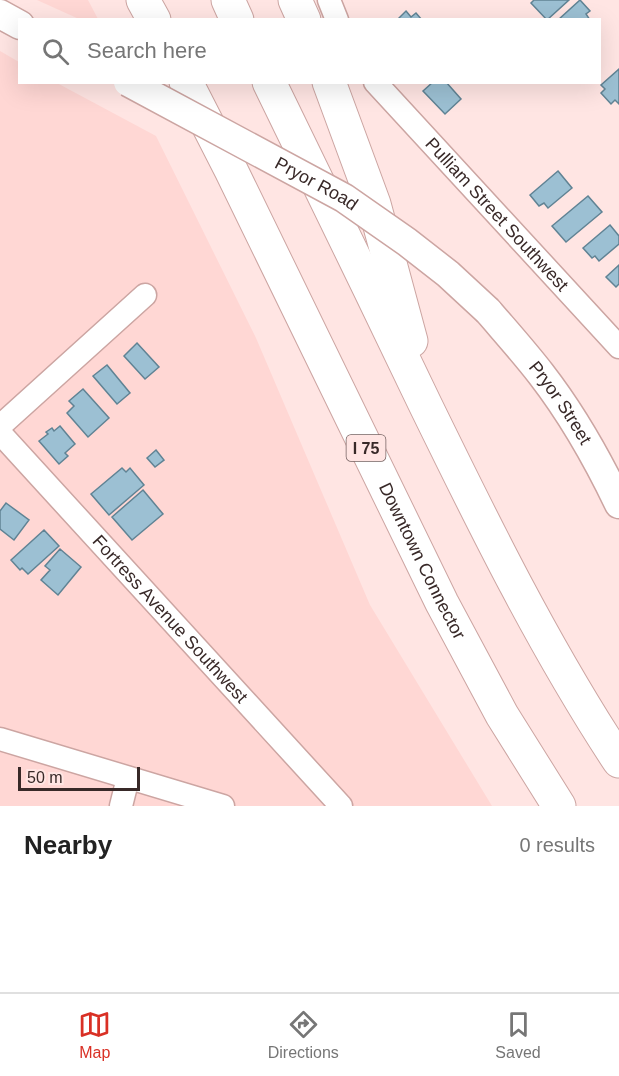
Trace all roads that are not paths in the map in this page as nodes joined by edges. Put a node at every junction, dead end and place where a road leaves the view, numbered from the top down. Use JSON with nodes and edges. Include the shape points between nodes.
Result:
{"nodes":[{"id":1,"x":143,"y":0,"type":"edge"},
{"id":2,"x":228,"y":0,"type":"edge"},
{"id":3,"x":295,"y":0,"type":"edge"},
{"id":4,"x":329,"y":0,"type":"edge"},
{"id":5,"x":0,"y":14,"type":"edge"},
{"id":6,"x":153,"y":18,"type":"edge"},
{"id":7,"x":236,"y":18,"type":"edge"},
{"id":8,"x":303,"y":18,"type":"edge"},
{"id":9,"x":336,"y":18,"type":"edge"},
{"id":10,"x":18,"y":24,"type":"edge"},
{"id":11,"x":132,"y":84,"type":"edge"},
{"id":12,"x":187,"y":84,"type":"edge"},
{"id":13,"x":270,"y":84,"type":"edge"},
{"id":14,"x":330,"y":84,"type":"edge"},
{"id":15,"x":377,"y":84,"type":"edge"},
{"id":16,"x":145,"y":295,"type":"dead end"},
{"id":17,"x":488,"y":311,"type":"joint"},
{"id":18,"x":619,"y":347,"type":"edge"},
{"id":19,"x":429,"y":412,"type":"junction"},
{"id":20,"x":0,"y":426,"type":"edge"},
{"id":21,"x":0,"y":433,"type":"edge"},
{"id":22,"x":619,"y":504,"type":"edge"},
{"id":23,"x":0,"y":739,"type":"edge"},
{"id":24,"x":619,"y":761,"type":"edge"},
{"id":25,"x":128,"y":777,"type":"junction"},
{"id":26,"x":121,"y":806,"type":"edge"},
{"id":27,"x":223,"y":806,"type":"edge"},
{"id":28,"x":341,"y":806,"type":"edge"},
{"id":29,"x":559,"y":806,"type":"edge"}],
"edges":[{"from":1,"to":6,"type":"highway"},
{"from":2,"to":7,"type":"highway"},
{"from":3,"to":8,"type":"highway"},
{"from":4,"to":9,"type":"street"},
{"from":5,"to":10,"type":"main road"},
{"from":11,"to":17,"type":"main road","name":"Pryor Road","bridge":true,"via":[[344,198],[448,274]]},
{"from":12,"to":29,"type":"highway","name":"Downtown Connector","number":"I 75","via":[[441,603],[502,715]]},
{"from":13,"to":19,"type":"highway"},
{"from":14,"to":19,"type":"highway","via":[[374,204]]},
{"from":15,"to":18,"type":"street","name":"Pulliam Street Southwest"},
{"from":16,"to":20,"type":"street"},
{"from":17,"to":22,"type":"main road","name":"Pryor Street","via":[[565,408]]},
{"from":19,"to":24,"type":"highway","via":[[544,639]]},
{"from":21,"to":28,"type":"street","name":"Fortress Avenue Southwest"},
{"from":23,"to":25,"type":"street"},
{"from":25,"to":26,"type":"street"},
{"from":25,"to":27,"type":"street"}]}
